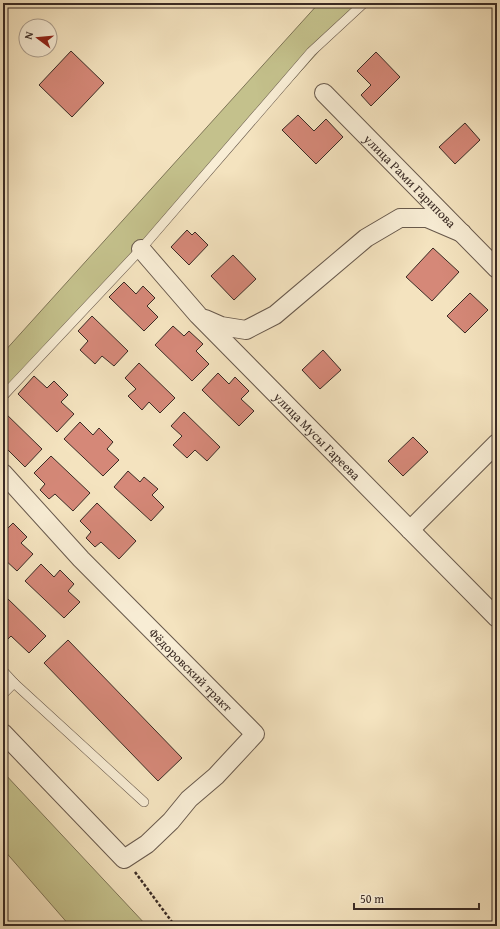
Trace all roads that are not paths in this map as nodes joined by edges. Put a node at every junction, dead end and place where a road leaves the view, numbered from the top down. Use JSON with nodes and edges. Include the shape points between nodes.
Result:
{"nodes":[{"id":1,"x":364,"y":3,"type":"edge"},
{"id":2,"x":324,"y":92,"type":"dead end"},
{"id":3,"x":462,"y":233,"type":"junction"},
{"id":4,"x":141,"y":249,"type":"junction"},
{"id":5,"x":497,"y":269,"type":"edge"},
{"id":6,"x":198,"y":315,"type":"junction"},
{"id":7,"x":3,"y":396,"type":"edge"},
{"id":8,"x":497,"y":443,"type":"edge"},
{"id":9,"x":3,"y":473,"type":"edge"},
{"id":10,"x":410,"y":530,"type":"junction"},
{"id":11,"x":497,"y":618,"type":"edge"},
{"id":12,"x":3,"y":671,"type":"edge"},
{"id":13,"x":14,"y":683,"type":"junction"},
{"id":14,"x":3,"y":694,"type":"edge"},
{"id":15,"x":3,"y":733,"type":"edge"},
{"id":16,"x":144,"y":802,"type":"dead end"}],
"edges":[{"from":1,"to":4,"type":"lane","via":[[311,52]]},
{"from":2,"to":3,"type":"street","name":"улица Рами Гарипова"},
{"from":3,"to":5,"type":"street","name":"улица Рами Гарипова"},
{"from":3,"to":6,"type":"street","via":[[427,218],[400,218],[366,238],[275,315],[246,330],[221,326]]},
{"from":4,"to":6,"type":"street","name":"улица Мусы Гареева"},
{"from":4,"to":7,"type":"lane"},
{"from":6,"to":10,"type":"street","name":"улица Мусы Гареева"},
{"from":8,"to":10,"type":"street"},
{"from":9,"to":15,"type":"street","name":"Фёдоровский тракт","via":[[81,559],[255,734],[147,844],[124,859]]},
{"from":10,"to":11,"type":"street","name":"улица Мусы Гареева"},
{"from":12,"to":13,"type":"lane"},
{"from":13,"to":14,"type":"lane"},
{"from":13,"to":16,"type":"lane"}]}
